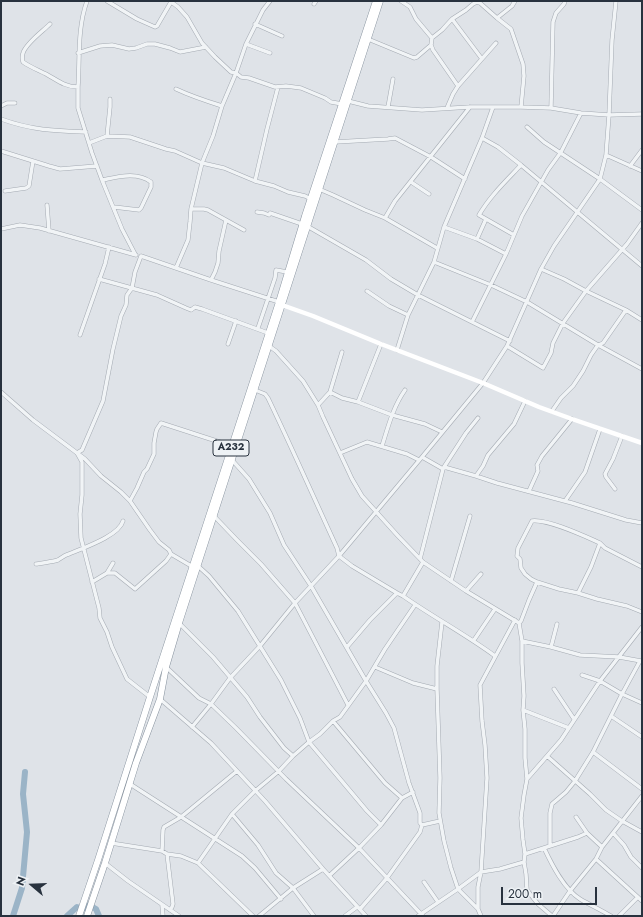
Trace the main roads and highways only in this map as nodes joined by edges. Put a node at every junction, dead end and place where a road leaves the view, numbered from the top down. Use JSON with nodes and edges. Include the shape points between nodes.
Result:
{"nodes":[{"id":1,"x":376,"y":1,"type":"edge"},
{"id":2,"x":380,"y":1,"type":"edge"},
{"id":3,"x":345,"y":103,"type":"junction"},
{"id":4,"x":305,"y":225,"type":"junction"},
{"id":5,"x":281,"y":304,"type":"junction"},
{"id":6,"x":247,"y":405,"type":"junction"},
{"id":7,"x":195,"y":566,"type":"junction"},
{"id":8,"x":191,"y":579,"type":"junction"},
{"id":9,"x":130,"y":761,"type":"junction"},
{"id":10,"x":136,"y":763,"type":"junction"},
{"id":11,"x":79,"y":916,"type":"edge"},
{"id":12,"x":87,"y":916,"type":"edge"}],
"edges":[{"from":1,"to":3,"type":"highway","number":"A232"},
{"from":2,"to":3,"type":"highway","number":"A232"},
{"from":3,"to":4,"type":"highway","number":"A232","via":[[319,189]]},
{"from":3,"to":4,"type":"highway","number":"A232","via":[[310,200]]},
{"from":4,"to":5,"type":"highway","number":"A232"},
{"from":4,"to":5,"type":"highway","number":"A232","via":[[287,272]]},
{"from":5,"to":6,"type":"highway","number":"A232","via":[[269,346]]},
{"from":5,"to":6,"type":"highway","number":"A232","via":[[268,333]]},
{"from":6,"to":7,"type":"highway","number":"A232"},
{"from":6,"to":7,"type":"highway","number":"A232","via":[[214,516]]},
{"from":7,"to":8,"type":"highway","number":"A232"},
{"from":8,"to":9,"type":"highway","number":"A232"},
{"from":8,"to":10,"type":"highway","number":"A232","via":[[160,699]]},
{"from":9,"to":10,"type":"highway"},
{"from":9,"to":11,"type":"highway","number":"A232"},
{"from":10,"to":12,"type":"highway","number":"A232"}]}
